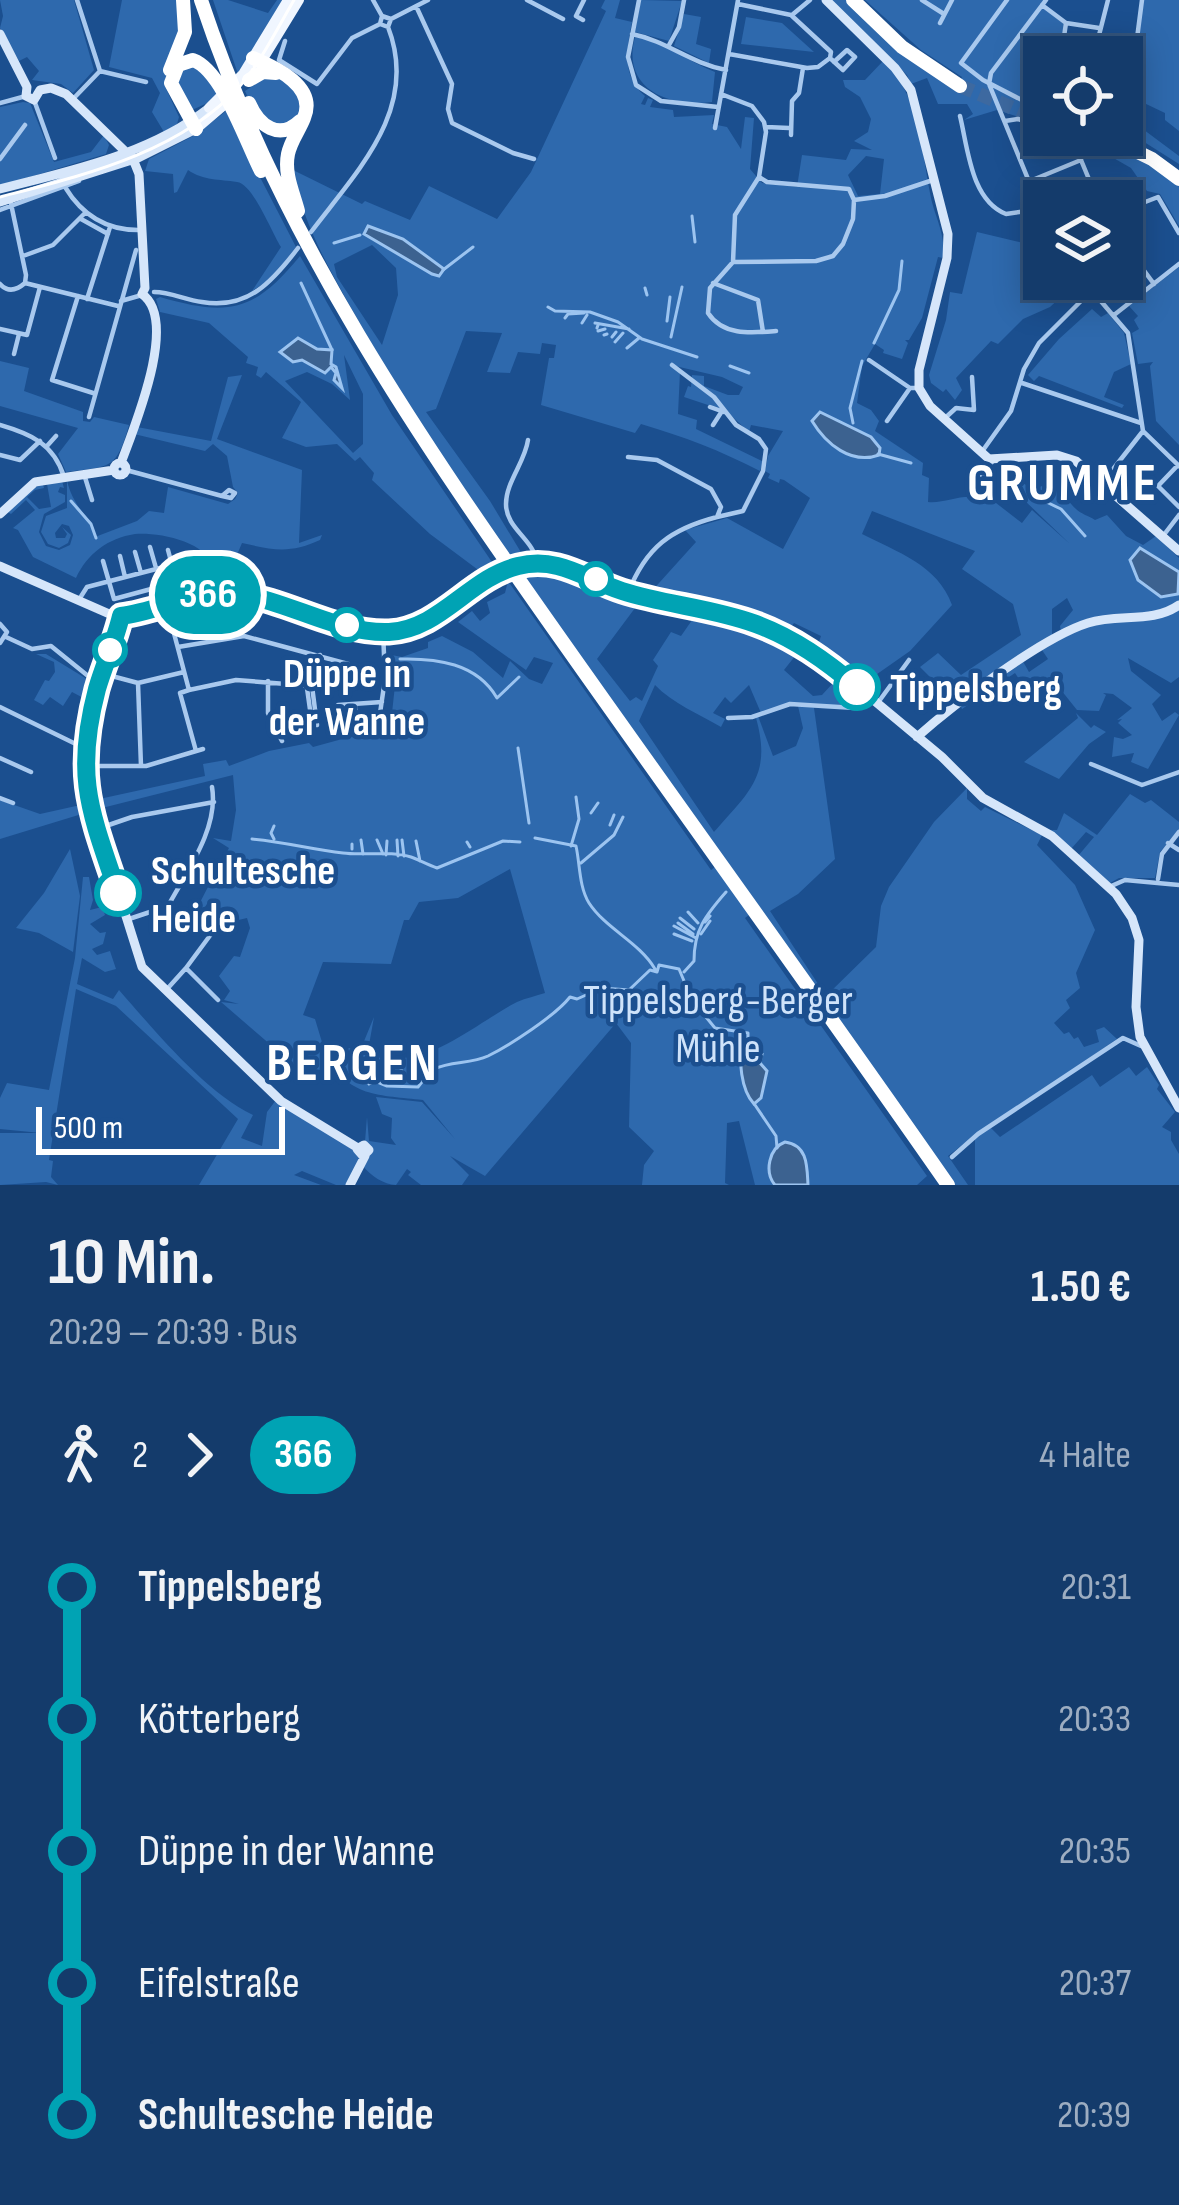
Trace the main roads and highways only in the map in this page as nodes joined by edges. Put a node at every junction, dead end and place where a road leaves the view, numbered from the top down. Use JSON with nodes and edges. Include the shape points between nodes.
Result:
{"nodes":[{"id":1,"x":183,"y":0,"type":"edge"},
{"id":2,"x":202,"y":0,"type":"edge"},
{"id":3,"x":287,"y":0,"type":"edge"},
{"id":4,"x":299,"y":0,"type":"edge"},
{"id":5,"x":856,"y":0,"type":"edge"},
{"id":6,"x":266,"y":63,"type":"junction"},
{"id":7,"x":244,"y":79,"type":"junction"},
{"id":8,"x":960,"y":83,"type":"tunnel mouth"},
{"id":9,"x":215,"y":107,"type":"junction"},
{"id":10,"x":186,"y":118,"type":"junction"},
{"id":11,"x":1143,"y":154,"type":"edge"},
{"id":12,"x":1179,"y":175,"type":"edge"},
{"id":13,"x":298,"y":211,"type":"junction"},
{"id":14,"x":301,"y":249,"type":"junction"},
{"id":15,"x":345,"y":312,"type":"junction"},
{"id":16,"x":718,"y":865,"type":"junction"},
{"id":17,"x":944,"y":1185,"type":"edge"}],
"edges":[{"from":1,"to":10,"type":"highway","via":[[185,32],[168,81]]},
{"from":2,"to":7,"type":"highway"},
{"from":2,"to":14,"type":"highway","via":[[248,136]]},
{"from":2,"to":15,"type":"highway","via":[[260,147]]},
{"from":3,"to":6,"type":"main road"},
{"from":4,"to":6,"type":"main road"},
{"from":5,"to":8,"type":"highway"},
{"from":6,"to":7,"type":"main road"},
{"from":6,"to":7,"type":"highway"},
{"from":6,"to":7,"type":"highway","via":[[298,88],[305,106],[298,124],[280,131],[259,121]]},
{"from":6,"to":13,"type":"highway","via":[[300,86],[307,103],[286,162]]},
{"from":7,"to":9,"type":"main road"},
{"from":7,"to":13,"type":"highway"},
{"from":9,"to":10,"type":"main road"},
{"from":9,"to":10,"type":"highway"},
{"from":10,"to":14,"type":"highway","via":[[171,79],[193,59],[216,77]]},
{"from":11,"to":12,"type":"highway"},
{"from":13,"to":15,"type":"highway"},
{"from":14,"to":16,"type":"highway","via":[[428,456]]},
{"from":15,"to":16,"type":"highway","via":[[467,504]]},
{"from":16,"to":17,"type":"highway"}]}
